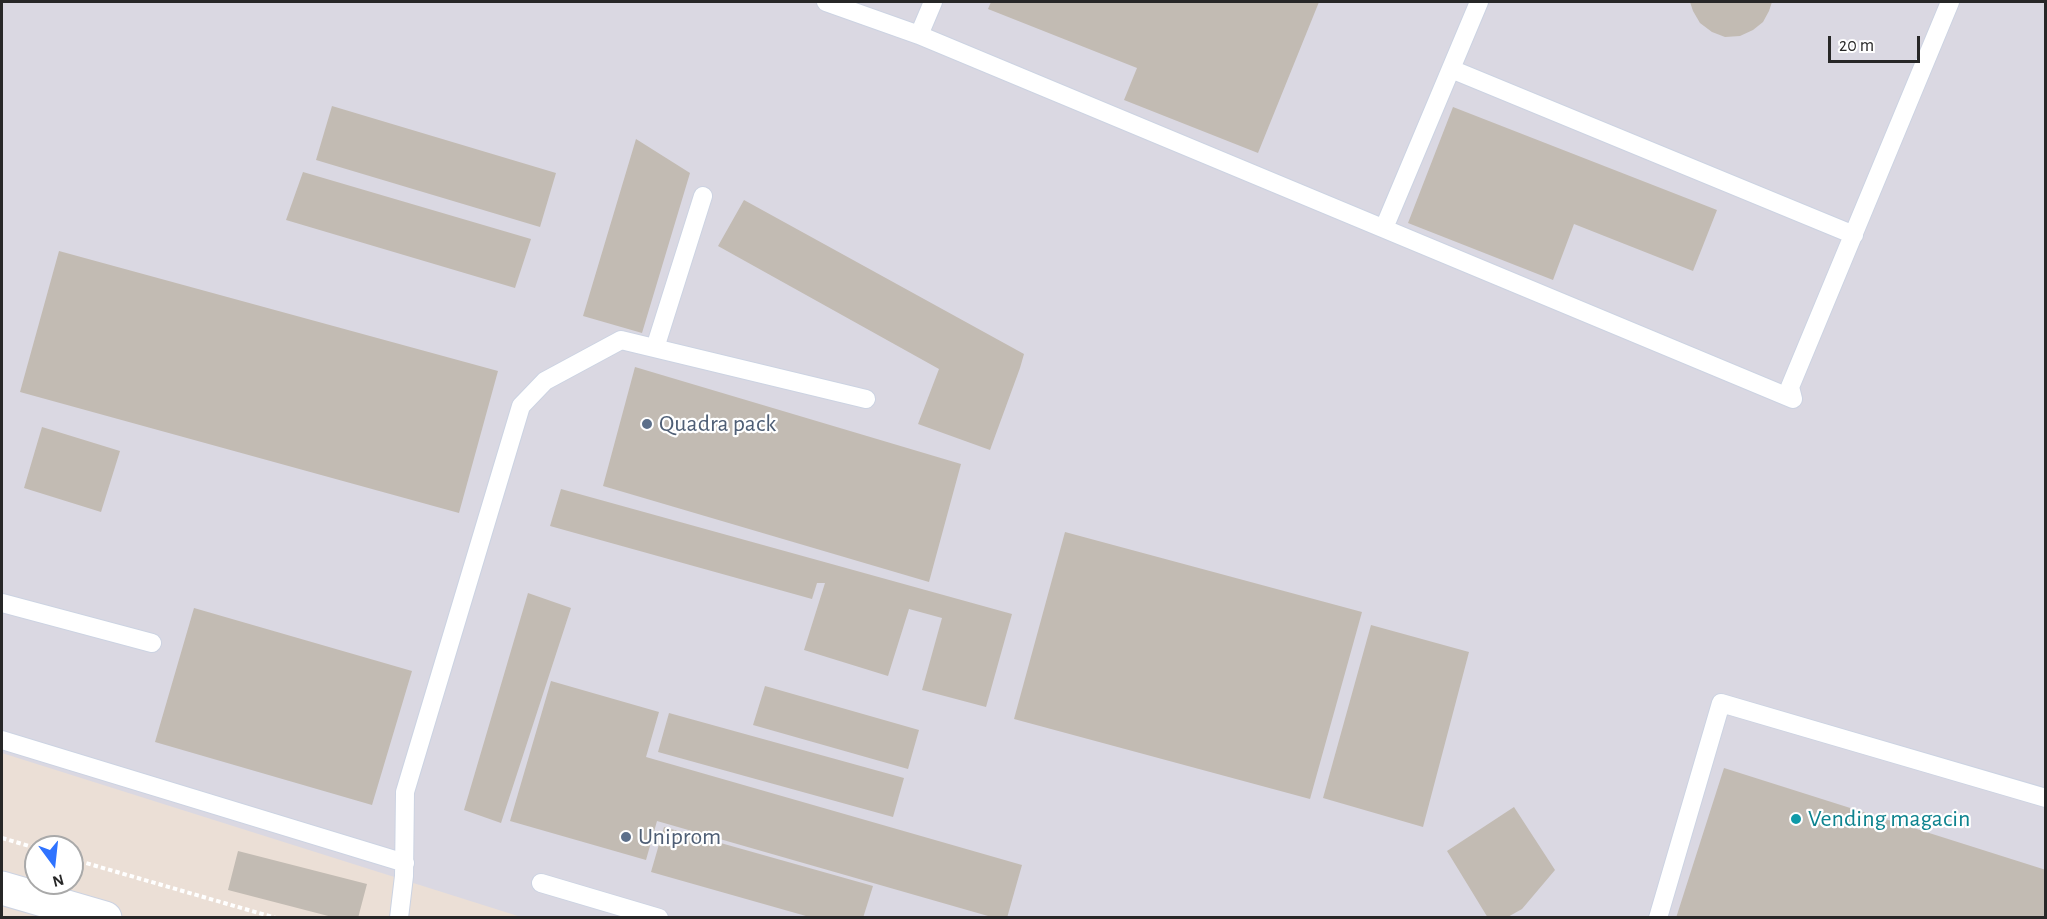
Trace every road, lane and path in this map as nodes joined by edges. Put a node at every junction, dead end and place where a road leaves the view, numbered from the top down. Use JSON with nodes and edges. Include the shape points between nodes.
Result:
{"nodes":[{"id":1,"x":826,"y":2,"type":"edge"},
{"id":2,"x":933,"y":2,"type":"edge"},
{"id":3,"x":1479,"y":2,"type":"edge"},
{"id":4,"x":1950,"y":2,"type":"edge"},
{"id":5,"x":919,"y":35,"type":"junction"},
{"id":6,"x":1451,"y":69,"type":"junction"},
{"id":7,"x":703,"y":196,"type":"dead end"},
{"id":8,"x":1384,"y":228,"type":"junction"},
{"id":9,"x":1854,"y":234,"type":"junction"},
{"id":10,"x":655,"y":348,"type":"junction"},
{"id":11,"x":866,"y":399,"type":"dead end"},
{"id":12,"x":2,"y":603,"type":"edge"},
{"id":13,"x":152,"y":643,"type":"dead end"},
{"id":14,"x":2,"y":740,"type":"edge"},
{"id":15,"x":2046,"y":798,"type":"edge"},
{"id":16,"x":2,"y":838,"type":"edge"},
{"id":17,"x":24,"y":844,"type":"edge"},
{"id":18,"x":84,"y":862,"type":"edge"},
{"id":19,"x":405,"y":863,"type":"junction"},
{"id":20,"x":541,"y":883,"type":"dead end"},
{"id":21,"x":2,"y":888,"type":"edge"},
{"id":22,"x":105,"y":918,"type":"edge"},
{"id":23,"x":276,"y":918,"type":"edge"},
{"id":24,"x":399,"y":918,"type":"edge"},
{"id":25,"x":659,"y":918,"type":"edge"},
{"id":26,"x":1658,"y":918,"type":"edge"}],
"edges":[{"from":1,"to":5,"type":"lane"},
{"from":2,"to":5,"type":"lane"},
{"from":3,"to":6,"type":"lane"},
{"from":4,"to":9,"type":"lane"},
{"from":5,"to":8,"type":"lane"},
{"from":6,"to":8,"type":"lane"},
{"from":6,"to":9,"type":"lane"},
{"from":7,"to":10,"type":"lane"},
{"from":8,"to":9,"type":"lane","via":[[1793,399],[1790,387]]},
{"from":10,"to":11,"type":"lane"},
{"from":10,"to":19,"type":"lane","via":[[621,340],[545,381],[521,406],[405,792]]},
{"from":12,"to":13,"type":"lane"},
{"from":14,"to":19,"type":"lane"},
{"from":15,"to":26,"type":"lane","via":[[1721,703]]},
{"from":16,"to":17,"type":"path"},
{"from":18,"to":23,"type":"path"},
{"from":19,"to":24,"type":"lane"},
{"from":20,"to":25,"type":"lane"},
{"from":21,"to":22,"type":"main road"}]}
